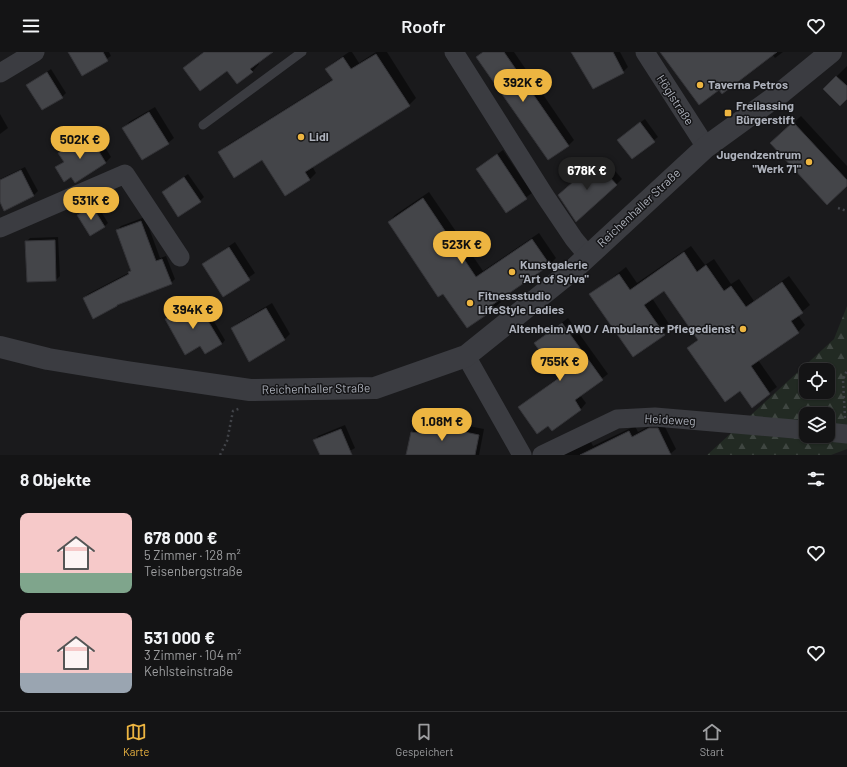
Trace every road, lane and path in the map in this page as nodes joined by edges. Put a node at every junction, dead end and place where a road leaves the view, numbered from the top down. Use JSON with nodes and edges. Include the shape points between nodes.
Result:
{"nodes":[{"id":1,"x":35,"y":52,"type":"edge"},
{"id":2,"x":302,"y":52,"type":"edge"},
{"id":3,"x":454,"y":52,"type":"edge"},
{"id":4,"x":644,"y":52,"type":"edge"},
{"id":5,"x":831,"y":52,"type":"edge"},
{"id":6,"x":0,"y":74,"type":"edge"},
{"id":7,"x":203,"y":125,"type":"dead end"},
{"id":8,"x":706,"y":147,"type":"junction"},
{"id":9,"x":838,"y":208,"type":"dead end"},
{"id":10,"x":847,"y":211,"type":"edge"},
{"id":11,"x":0,"y":228,"type":"edge"},
{"id":12,"x":588,"y":256,"type":"junction"},
{"id":13,"x":180,"y":257,"type":"dead end"},
{"id":14,"x":0,"y":347,"type":"edge"},
{"id":15,"x":466,"y":356,"type":"junction"},
{"id":16,"x":847,"y":370,"type":"edge"},
{"id":17,"x":233,"y":411,"type":"dead end"},
{"id":18,"x":799,"y":429,"type":"edge"},
{"id":19,"x":840,"y":433,"type":"edge"},
{"id":20,"x":220,"y":455,"type":"edge"},
{"id":21,"x":522,"y":455,"type":"edge"},
{"id":22,"x":542,"y":455,"type":"edge"}],
"edges":[{"from":1,"to":6,"type":"street"},
{"from":2,"to":7,"type":"lane"},
{"from":3,"to":12,"type":"street","via":[[549,202]]},
{"from":4,"to":8,"type":"street","name":"Höglstraße"},
{"from":5,"to":8,"type":"street","name":"Reichenhaller Straße","via":[[782,92]]},
{"from":8,"to":12,"type":"street","name":"Reichenhaller Straße"},
{"from":9,"to":10,"type":"path"},
{"from":11,"to":13,"type":"street","via":[[125,174]]},
{"from":12,"to":15,"type":"street","name":"Reichenhaller Straße"},
{"from":14,"to":15,"type":"street","name":"Reichenhaller Straße","via":[[48,359],[250,390],[375,388]]},
{"from":15,"to":21,"type":"street"},
{"from":16,"to":19,"type":"path","via":[[842,380]]},
{"from":17,"to":20,"type":"path","via":[[227,441]]},
{"from":18,"to":22,"type":"street","name":"Heideweg","via":[[655,417],[617,419]]}]}
